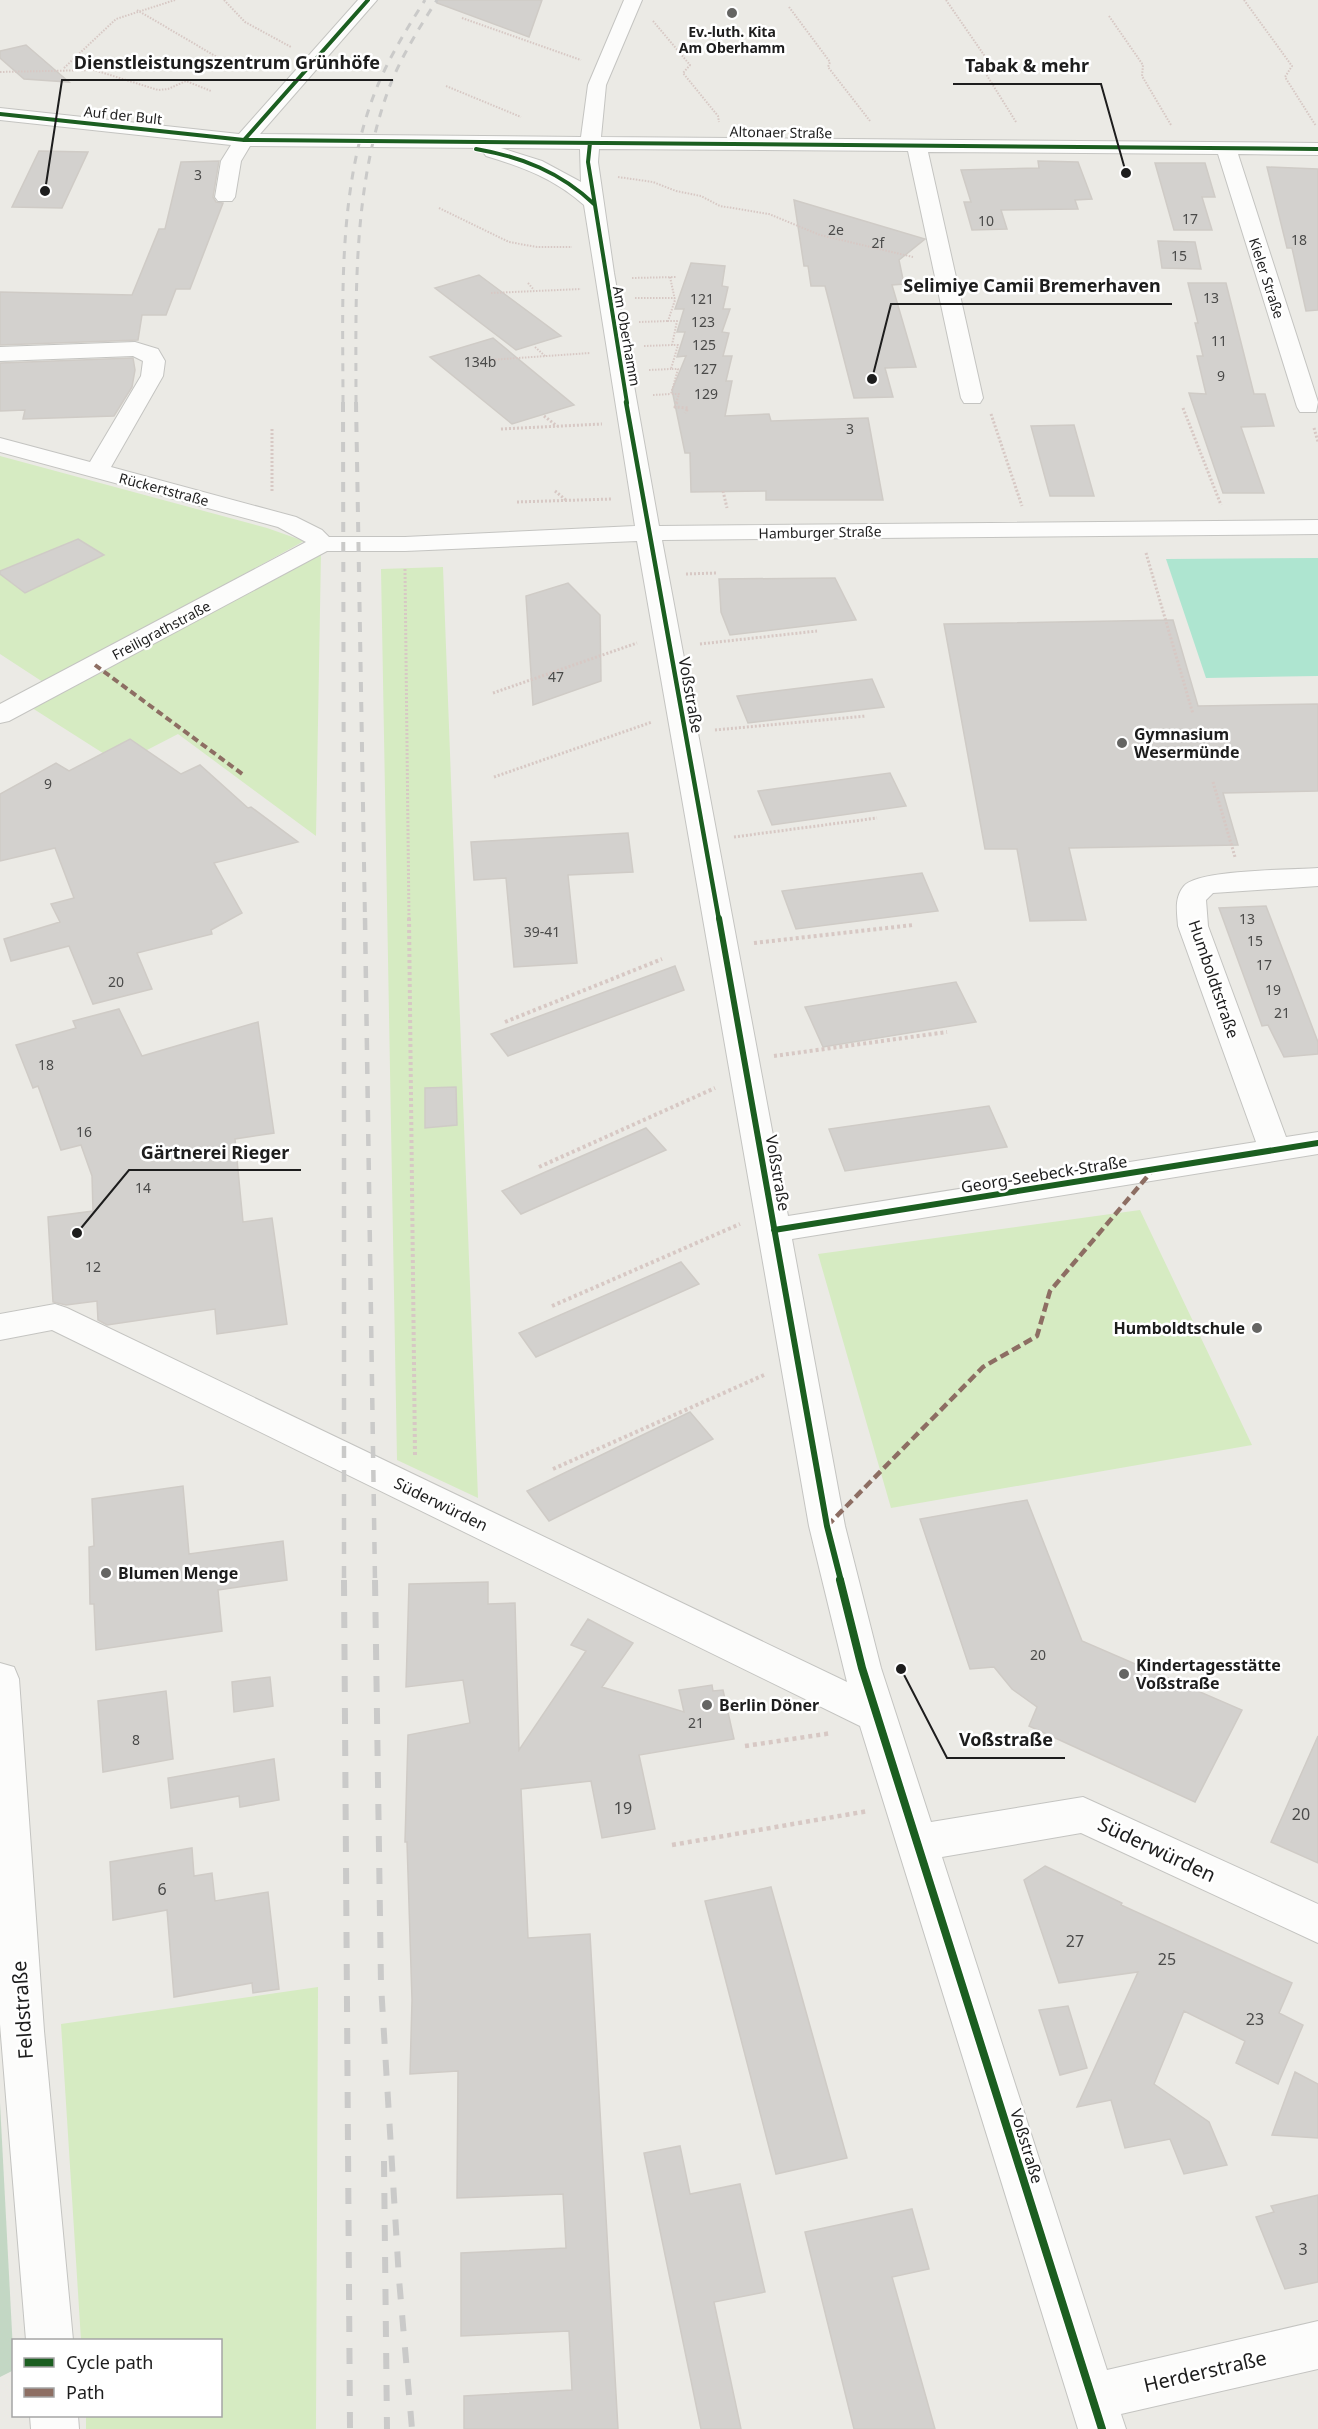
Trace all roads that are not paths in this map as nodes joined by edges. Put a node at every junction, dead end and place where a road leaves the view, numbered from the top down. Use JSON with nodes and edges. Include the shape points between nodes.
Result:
{"nodes":[{"id":1,"x":368,"y":0,"type":"edge"},
{"id":2,"x":633,"y":0,"type":"edge"},
{"id":3,"x":0,"y":114,"type":"edge"},
{"id":4,"x":244,"y":140,"type":"junction"},
{"id":5,"x":435,"y":142,"type":"junction"},
{"id":6,"x":590,"y":143,"type":"junction"},
{"id":7,"x":917,"y":146,"type":"junction"},
{"id":8,"x":1226,"y":148,"type":"junction"},
{"id":9,"x":1318,"y":149,"type":"edge"},
{"id":10,"x":225,"y":197,"type":"dead end"},
{"id":11,"x":594,"y":204,"type":"junction"},
{"id":12,"x":0,"y":354,"type":"edge"},
{"id":13,"x":972,"y":398,"type":"road end"},
{"id":14,"x":1308,"y":407,"type":"dead end"},
{"id":15,"x":0,"y":445,"type":"edge"},
{"id":16,"x":97,"y":471,"type":"junction"},
{"id":17,"x":1318,"y":527,"type":"edge"},
{"id":18,"x":648,"y":533,"type":"junction"},
{"id":19,"x":314,"y":548,"type":"junction"},
{"id":20,"x":0,"y":715,"type":"edge"},
{"id":21,"x":1318,"y":877,"type":"edge"},
{"id":22,"x":1318,"y":1143,"type":"edge"},
{"id":23,"x":1275,"y":1150,"type":"junction"},
{"id":24,"x":772,"y":1220,"type":"junction"},
{"id":25,"x":0,"y":1327,"type":"edge"},
{"id":26,"x":0,"y":1679,"type":"edge"},
{"id":27,"x":879,"y":1721,"type":"junction"},
{"id":28,"x":917,"y":1842,"type":"junction"},
{"id":29,"x":1318,"y":1924,"type":"edge"},
{"id":30,"x":50,"y":2339,"type":"edge"},
{"id":31,"x":1318,"y":2345,"type":"edge"},
{"id":32,"x":1097,"y":2413,"type":"edge"}],
"edges":[{"from":1,"to":4,"type":"street"},
{"from":2,"to":6,"type":"street","name":"Am Oberhamm","via":[[597,85]]},
{"from":3,"to":4,"type":"street","name":"Auf der Bult"},
{"from":4,"to":5,"type":"street","name":"Altonaer Straße"},
{"from":4,"to":10,"type":"street","via":[[231,160]]},
{"from":5,"to":6,"type":"street","name":"Altonaer Straße"},
{"from":5,"to":11,"type":"street","via":[[487,150],[547,169],[573,184]]},
{"from":6,"to":7,"type":"street","name":"Altonaer Straße"},
{"from":6,"to":11,"type":"street","name":"Am Oberhamm"},
{"from":7,"to":8,"type":"street","name":"Altonaer Straße"},
{"from":7,"to":13,"type":"street"},
{"from":8,"to":9,"type":"street","name":"Altonaer Straße"},
{"from":8,"to":14,"type":"street","name":"Kieler Straße"},
{"from":11,"to":18,"type":"street","name":"Am Oberhamm"},
{"from":12,"to":16,"type":"street","via":[[135,349],[150,354],[154,361],[152,376]]},
{"from":15,"to":16,"type":"street","name":"Rückertstraße"},
{"from":16,"to":19,"type":"street","name":"Rückertstraße","via":[[287,522],[313,535]]},
{"from":17,"to":18,"type":"street","name":"Hamburger Straße"},
{"from":18,"to":19,"type":"street","name":"Hamburger Straße"},
{"from":18,"to":24,"type":"street","name":"Voßstraße"},
{"from":19,"to":20,"type":"street","name":"Freiligrathstraße"},
{"from":21,"to":23,"type":"street","name":"Humboldtstraße","via":[[1207,884],[1196,890],[1191,900],[1192,926]]},
{"from":22,"to":23,"type":"street","name":"Georg-Seebeck-Straße"},
{"from":23,"to":24,"type":"street","name":"Georg-Seebeck-Straße"},
{"from":24,"to":27,"type":"street","name":"Voßstraße","via":[[827,1526]]},
{"from":25,"to":27,"type":"street","name":"Süderwürden","via":[[55,1317]]},
{"from":26,"to":30,"type":"street","name":"Feldstraße","via":[[22,2031]]},
{"from":27,"to":28,"type":"street","name":"Voßstraße"},
{"from":28,"to":29,"type":"street","name":"Süderwürden","via":[[1083,1815]]},
{"from":28,"to":32,"type":"street","name":"Voßstraße"},
{"from":31,"to":32,"type":"street","name":"Herderstraße"}]}
